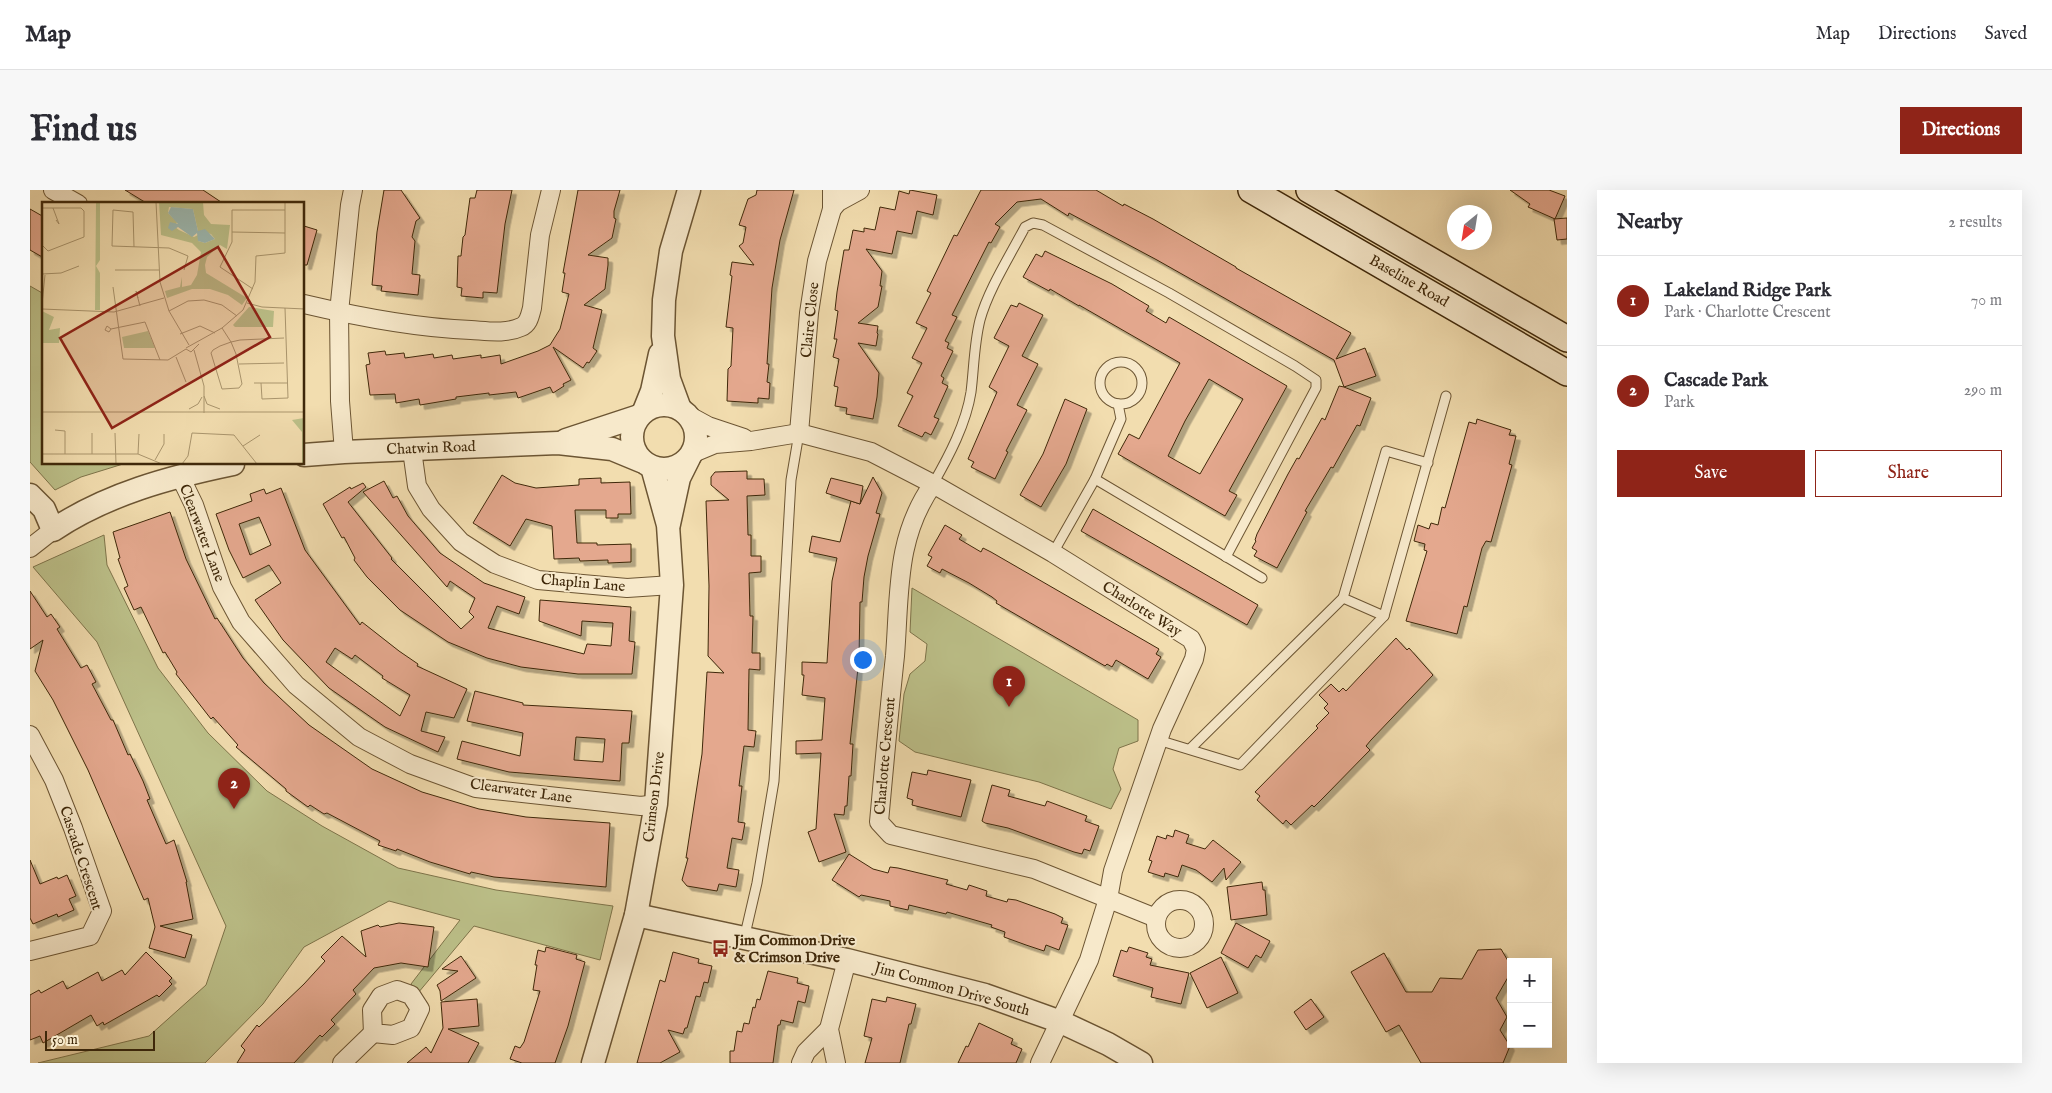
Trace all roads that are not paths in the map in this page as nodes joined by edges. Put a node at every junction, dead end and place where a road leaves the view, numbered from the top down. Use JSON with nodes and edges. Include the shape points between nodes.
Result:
{"nodes":[{"id":1,"x":54,"y":190,"type":"edge"},
{"id":2,"x":353,"y":190,"type":"edge"},
{"id":3,"x":551,"y":190,"type":"edge"},
{"id":4,"x":689,"y":190,"type":"edge"},
{"id":5,"x":832,"y":190,"type":"edge"},
{"id":6,"x":860,"y":190,"type":"edge"},
{"id":7,"x":1251,"y":190,"type":"edge"},
{"id":8,"x":1309,"y":190,"type":"edge"},
{"id":9,"x":75,"y":202,"type":"edge"},
{"id":10,"x":832,"y":209,"type":"junction"},
{"id":11,"x":305,"y":304,"type":"edge"},
{"id":12,"x":339,"y":312,"type":"junction"},
{"id":13,"x":663,"y":336,"type":"junction"},
{"id":14,"x":1567,"y":339,"type":"edge"},
{"id":15,"x":1567,"y":373,"type":"edge"},
{"id":16,"x":1446,"y":396,"type":"dead end"},
{"id":17,"x":1118,"y":404,"type":"junction"},
{"id":18,"x":683,"y":412,"type":"junction"},
{"id":19,"x":642,"y":414,"type":"junction"},
{"id":20,"x":799,"y":433,"type":"junction"},
{"id":21,"x":751,"y":441,"type":"junction"},
{"id":22,"x":558,"y":443,"type":"junction"},
{"id":23,"x":412,"y":450,"type":"junction"},
{"id":24,"x":344,"y":452,"type":"junction"},
{"id":25,"x":305,"y":456,"type":"edge"},
{"id":26,"x":690,"y":456,"type":"junction"},
{"id":27,"x":1428,"y":463,"type":"junction"},
{"id":28,"x":647,"y":464,"type":"junction"},
{"id":29,"x":229,"y":465,"type":"edge"},
{"id":30,"x":180,"y":476,"type":"junction"},
{"id":31,"x":1094,"y":479,"type":"junction"},
{"id":32,"x":933,"y":484,"type":"junction"},
{"id":33,"x":30,"y":495,"type":"edge"},
{"id":34,"x":668,"y":525,"type":"junction"},
{"id":35,"x":53,"y":530,"type":"junction"},
{"id":36,"x":30,"y":548,"type":"edge"},
{"id":37,"x":1053,"y":553,"type":"junction"},
{"id":38,"x":1226,"y":557,"type":"junction"},
{"id":39,"x":1262,"y":578,"type":"dead end"},
{"id":40,"x":672,"y":585,"type":"junction"},
{"id":41,"x":1343,"y":598,"type":"junction"},
{"id":42,"x":1384,"y":616,"type":"junction"},
{"id":43,"x":1158,"y":740,"type":"junction"},
{"id":44,"x":33,"y":748,"type":"edge"},
{"id":45,"x":1190,"y":750,"type":"junction"},
{"id":46,"x":656,"y":804,"type":"junction"},
{"id":47,"x":1108,"y":899,"type":"junction"},
{"id":48,"x":636,"y":915,"type":"junction"},
{"id":49,"x":1156,"y":918,"type":"dead end"},
{"id":50,"x":744,"y":939,"type":"junction"},
{"id":51,"x":30,"y":951,"type":"edge"},
{"id":52,"x":848,"y":960,"type":"junction"},
{"id":53,"x":1060,"y":1022,"type":"junction"},
{"id":54,"x":829,"y":1029,"type":"junction"},
{"id":55,"x":373,"y":1033,"type":"dead end"},
{"id":56,"x":342,"y":1063,"type":"edge"},
{"id":57,"x":593,"y":1063,"type":"edge"},
{"id":58,"x":801,"y":1063,"type":"edge"},
{"id":59,"x":836,"y":1063,"type":"edge"},
{"id":60,"x":1040,"y":1063,"type":"edge"},
{"id":61,"x":1141,"y":1063,"type":"edge"}],
"edges":[{"from":1,"to":9,"type":"street"},
{"from":2,"to":12,"type":"street"},
{"from":3,"to":12,"type":"street","via":[[540,235],[530,318],[523,326],[501,332],[437,329]]},
{"from":4,"to":13,"type":"street","via":[[671,251]]},
{"from":5,"to":10,"type":"street","name":"Claire Close"},
{"from":6,"to":10,"type":"street"},
{"from":7,"to":15,"type":"main road","name":"Baseline Road"},
{"from":8,"to":14,"type":"main road","name":"Baseline Road"},
{"from":10,"to":20,"type":"street","name":"Claire Close","via":[[817,261],[809,313]]},
{"from":11,"to":12,"type":"street"},
{"from":12,"to":24,"type":"street"},
{"from":13,"to":18,"type":"street","via":[[669,379]]},
{"from":13,"to":19,"type":"street","via":[[652,391]]},
{"from":16,"to":27,"type":"lane"},
{"from":17,"to":17,"type":"lane","via":[[1131,402],[1141,392],[1142,378],[1128,364],[1115,364],[1104,371],[1102,378],[1102,391],[1111,402]]},
{"from":17,"to":31,"type":"lane","via":[[1121,419]]},
{"from":18,"to":19,"type":"street","via":[[662,405]]},
{"from":18,"to":21,"type":"street","via":[[708,426]]},
{"from":18,"to":26,"type":"street","via":[[693,423],[696,433]]},
{"from":19,"to":22,"type":"street","name":"Chatwin Road"},
{"from":19,"to":28,"type":"street","via":[[631,434],[632,444]]},
{"from":20,"to":21,"type":"street","name":"Charlotte Way"},
{"from":20,"to":32,"type":"street","name":"Charlotte Way","via":[[871,452]]},
{"from":20,"to":50,"type":"lane","via":[[791,480],[774,781]]},
{"from":21,"to":26,"type":"street","via":[[715,444]]},
{"from":22,"to":23,"type":"street","name":"Chatwin Road"},
{"from":22,"to":28,"type":"street","name":"Chatwin Road","via":[[612,450]]},
{"from":23,"to":24,"type":"street","name":"Chatwin Road"},
{"from":23,"to":40,"type":"street","name":"Chaplin Lane","via":[[417,486],[431,510],[461,542],[495,564],[538,580],[627,588]]},
{"from":24,"to":25,"type":"street","name":"Chatwin Road"},
{"from":26,"to":28,"type":"street","via":[[681,464],[662,470]]},
{"from":26,"to":34,"type":"street","name":"Crimson Drive","via":[[679,478]]},
{"from":27,"to":41,"type":"lane","via":[[1386,451]]},
{"from":27,"to":42,"type":"lane"},
{"from":28,"to":34,"type":"street","name":"Crimson Drive"},
{"from":29,"to":30,"type":"street"},
{"from":30,"to":35,"type":"street","via":[[112,498]]},
{"from":30,"to":46,"type":"street","name":"Clearwater Lane","via":[[194,505],[222,587],[242,622],[296,685],[359,737],[410,764],[476,788],[641,806]]},
{"from":31,"to":37,"type":"lane"},
{"from":31,"to":38,"type":"lane"},
{"from":32,"to":37,"type":"street","name":"Charlotte Way"},
{"from":32,"to":38,"type":"lane","via":[[952,448],[971,393],[980,318],[1025,227],[1033,223],[1042,225],[1169,293],[1316,380],[1316,388]]},
{"from":32,"to":47,"type":"street","name":"Charlotte Crescent","via":[[909,530],[899,581],[879,822],[891,835],[1034,869]]},
{"from":33,"to":35,"type":"street","via":[[44,509]]},
{"from":34,"to":40,"type":"street","name":"Crimson Drive"},
{"from":35,"to":36,"type":"street"},
{"from":37,"to":43,"type":"street","name":"Charlotte Way","via":[[1191,639],[1196,649],[1194,659]]},
{"from":38,"to":39,"type":"lane"},
{"from":40,"to":46,"type":"street","name":"Crimson Drive"},
{"from":41,"to":42,"type":"lane"},
{"from":41,"to":45,"type":"lane"},
{"from":42,"to":45,"type":"lane","via":[[1240,765]]},
{"from":43,"to":45,"type":"lane"},
{"from":43,"to":47,"type":"street","name":"Charlotte Way","via":[[1113,872]]},
{"from":44,"to":51,"type":"street","name":"Cascade Crescent","via":[[54,780],[102,911],[90,936]]},
{"from":46,"to":48,"type":"street","name":"Crimson Drive"},
{"from":47,"to":49,"type":"street","name":"Charlotte Crescent"},
{"from":47,"to":53,"type":"street","name":"Charlotte Way","via":[[1089,960]]},
{"from":48,"to":50,"type":"street","name":"Jim Common Drive South"},
{"from":48,"to":57,"type":"street","name":"Crimson Drive"},
{"from":50,"to":52,"type":"street","name":"Jim Common Drive South"},
{"from":52,"to":53,"type":"street","name":"Jim Common Drive South","via":[[985,995]]},
{"from":52,"to":54,"type":"street"},
{"from":53,"to":60,"type":"street","name":"Charlotte Way"},
{"from":53,"to":61,"type":"street","name":"Jim Common Drive South"},
{"from":54,"to":58,"type":"street","via":[[806,1052]]},
{"from":54,"to":59,"type":"street"},
{"from":55,"to":56,"type":"street"}]}
